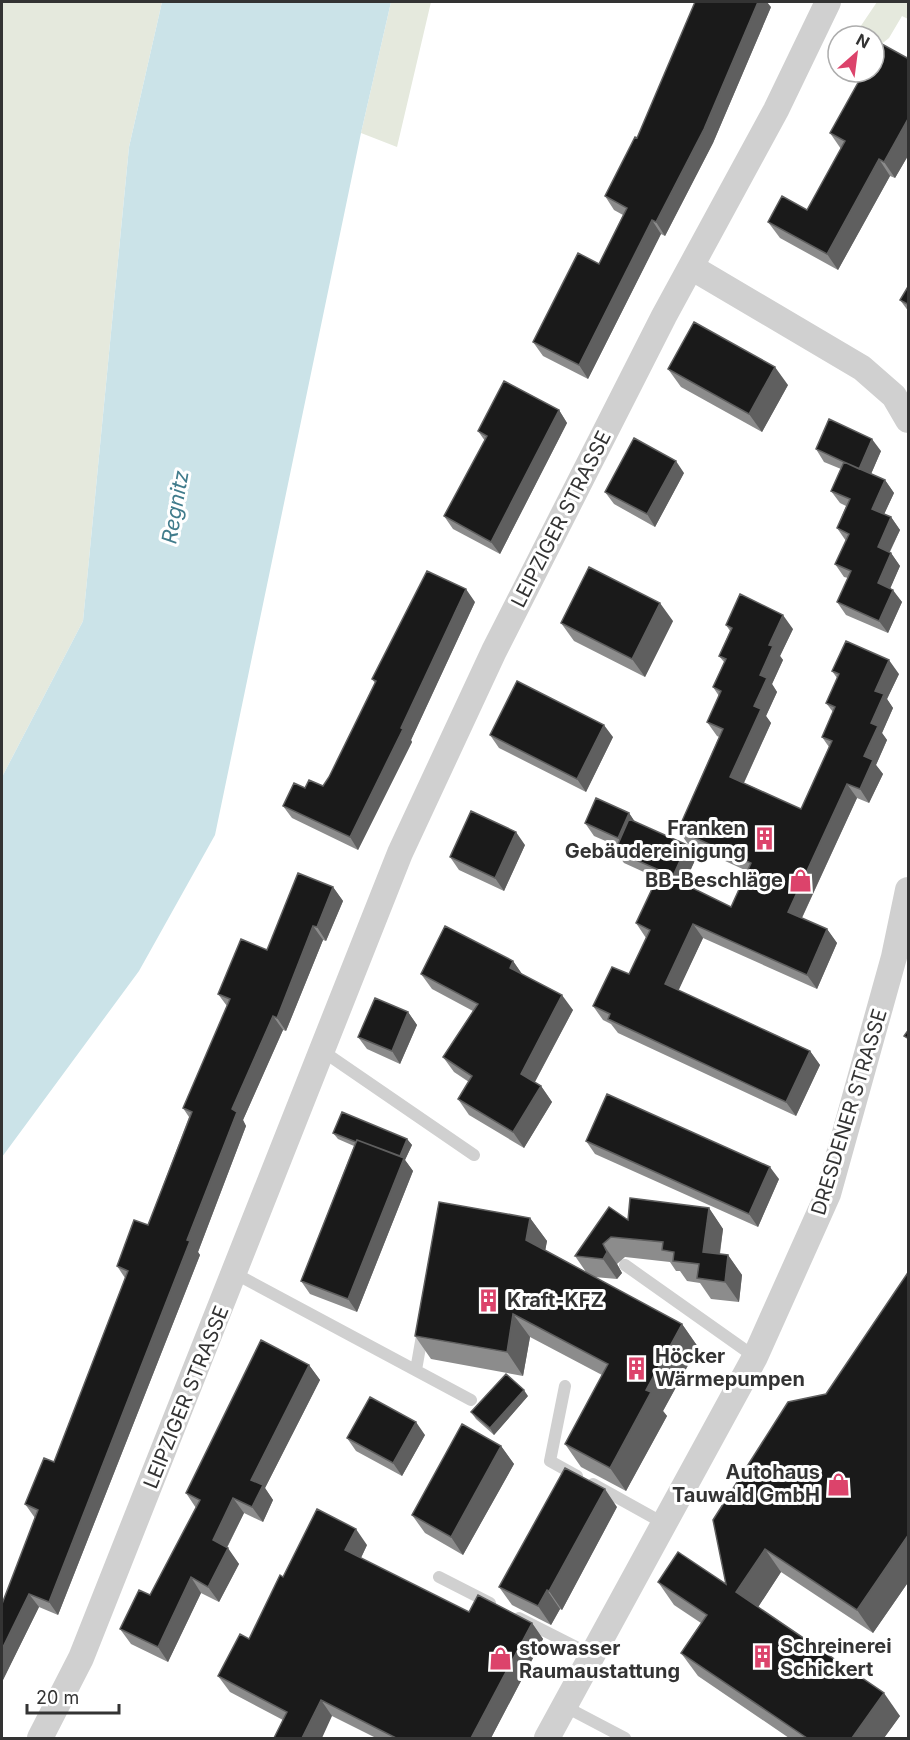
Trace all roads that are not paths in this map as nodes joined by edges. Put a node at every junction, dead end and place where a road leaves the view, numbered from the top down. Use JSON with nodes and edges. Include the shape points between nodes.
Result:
{"nodes":[{"id":1,"x":828,"y":2,"type":"edge"},
{"id":2,"x":691,"y":267,"type":"junction"},
{"id":3,"x":909,"y":420,"type":"edge"},
{"id":4,"x":909,"y":890,"type":"edge"},
{"id":5,"x":321,"y":1050,"type":"junction"},
{"id":6,"x":474,"y":1155,"type":"dead end"},
{"id":7,"x":625,"y":1265,"type":"dead end"},
{"id":8,"x":234,"y":1273,"type":"junction"},
{"id":9,"x":425,"y":1316,"type":"edge"},
{"id":10,"x":755,"y":1357,"type":"junction"},
{"id":11,"x":416,"y":1370,"type":"junction"},
{"id":12,"x":565,"y":1386,"type":"dead end"},
{"id":13,"x":471,"y":1400,"type":"dead end"},
{"id":14,"x":666,"y":1524,"type":"junction"},
{"id":15,"x":439,"y":1577,"type":"dead end"},
{"id":16,"x":592,"y":1655,"type":"junction"},
{"id":17,"x":564,"y":1706,"type":"junction"},
{"id":18,"x":40,"y":1738,"type":"edge"},
{"id":19,"x":547,"y":1738,"type":"edge"},
{"id":20,"x":625,"y":1738,"type":"edge"}],
"edges":[{"from":1,"to":2,"type":"street","name":"LEIPZIGER STRASSE","via":[[776,110]]},
{"from":2,"to":3,"type":"street","via":[[862,368],[894,396]]},
{"from":2,"to":5,"type":"street","name":"LEIPZIGER STRASSE","via":[[494,651],[400,853]]},
{"from":4,"to":10,"type":"street","name":"DRESDENER STRASSE","via":[[885,992],[828,1194]]},
{"from":5,"to":6,"type":"lane"},
{"from":5,"to":8,"type":"street","name":"LEIPZIGER STRASSE"},
{"from":7,"to":10,"type":"lane"},
{"from":8,"to":11,"type":"lane"},
{"from":8,"to":18,"type":"street","name":"LEIPZIGER STRASSE","via":[[81,1658]]},
{"from":9,"to":11,"type":"lane"},
{"from":10,"to":14,"type":"street","name":"DRESDENER STRASSE"},
{"from":11,"to":13,"type":"lane"},
{"from":12,"to":14,"type":"lane","via":[[550,1461]]},
{"from":14,"to":16,"type":"street","name":"DRESDENER STRASSE"},
{"from":15,"to":16,"type":"lane"},
{"from":16,"to":17,"type":"street","name":"DRESDENER STRASSE"},
{"from":17,"to":19,"type":"street","name":"DRESDENER STRASSE"},
{"from":17,"to":20,"type":"lane"}]}
